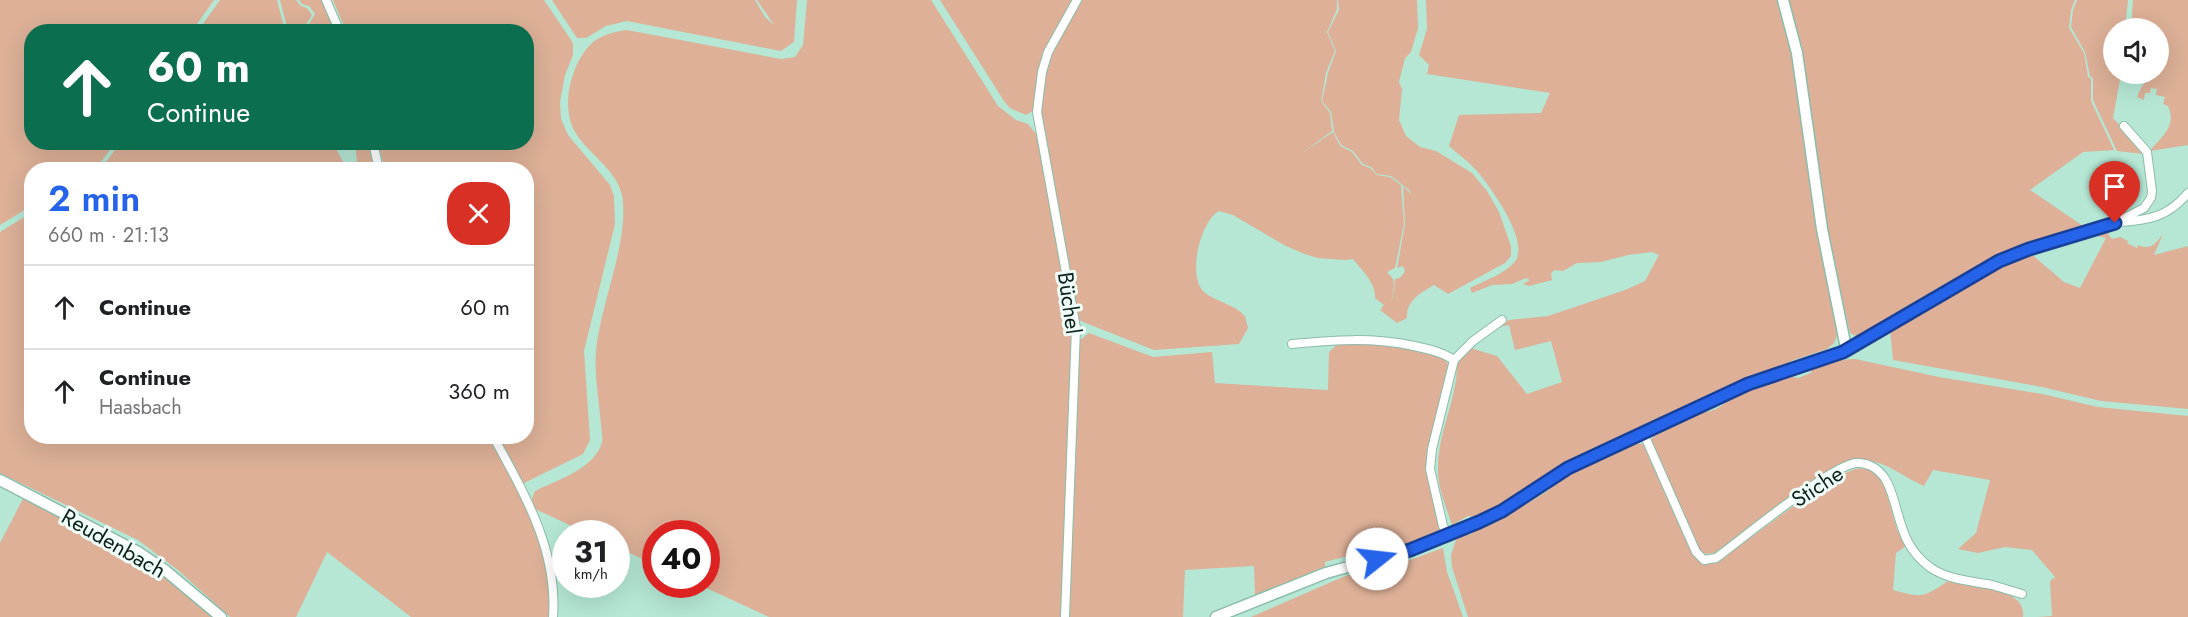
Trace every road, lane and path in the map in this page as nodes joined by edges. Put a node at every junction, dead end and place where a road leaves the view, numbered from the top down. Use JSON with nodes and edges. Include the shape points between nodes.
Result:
{"nodes":[{"id":1,"x":326,"y":0,"type":"edge"},
{"id":2,"x":1077,"y":0,"type":"edge"},
{"id":3,"x":1783,"y":0,"type":"edge"},
{"id":4,"x":336,"y":24,"type":"edge"},
{"id":5,"x":2124,"y":126,"type":"dead end"},
{"id":6,"x":2188,"y":193,"type":"edge"},
{"id":7,"x":2115,"y":223,"type":"junction"},
{"id":8,"x":1502,"y":320,"type":"dead end"},
{"id":9,"x":1292,"y":344,"type":"dead end"},
{"id":10,"x":1846,"y":348,"type":"junction"},
{"id":11,"x":1454,"y":360,"type":"junction"},
{"id":12,"x":1642,"y":432,"type":"junction"},
{"id":13,"x":497,"y":444,"type":"edge"},
{"id":14,"x":0,"y":480,"type":"edge"},
{"id":15,"x":1448,"y":535,"type":"junction"},
{"id":16,"x":2022,"y":594,"type":"dead end"},
{"id":17,"x":221,"y":617,"type":"edge"},
{"id":18,"x":553,"y":617,"type":"edge"},
{"id":19,"x":1065,"y":617,"type":"edge"},
{"id":20,"x":1216,"y":617,"type":"edge"}],
"edges":[{"from":1,"to":4,"type":"street"},
{"from":2,"to":19,"type":"street","name":"Büchel","via":[[1048,52],[1037,112],[1076,328]]},
{"from":3,"to":10,"type":"street","via":[[1797,53],[1822,229]]},
{"from":5,"to":7,"type":"street","via":[[2147,152],[2152,190],[2144,208]]},
{"from":6,"to":7,"type":"street","via":[[2164,214]]},
{"from":7,"to":10,"type":"street","via":[[1999,261]]},
{"from":8,"to":11,"type":"street"},
{"from":9,"to":11,"type":"street","via":[[1338,339],[1386,340],[1438,352]]},
{"from":10,"to":12,"type":"street","via":[[1748,384]]},
{"from":11,"to":15,"type":"street","via":[[1432,449],[1431,469]]},
{"from":12,"to":15,"type":"street","via":[[1568,468],[1502,511]]},
{"from":12,"to":16,"type":"street","name":"Stiche","via":[[1696,552],[1704,560],[1716,558],[1839,469],[1854,463],[1868,464],[1879,470],[1888,483],[1901,530],[1916,555],[1951,578]]},
{"from":13,"to":18,"type":"street","via":[[541,534],[553,584]]},
{"from":14,"to":17,"type":"street","name":"Reudenbach","via":[[138,552]]},
{"from":15,"to":20,"type":"street","via":[[1410,550],[1326,573]]}]}
